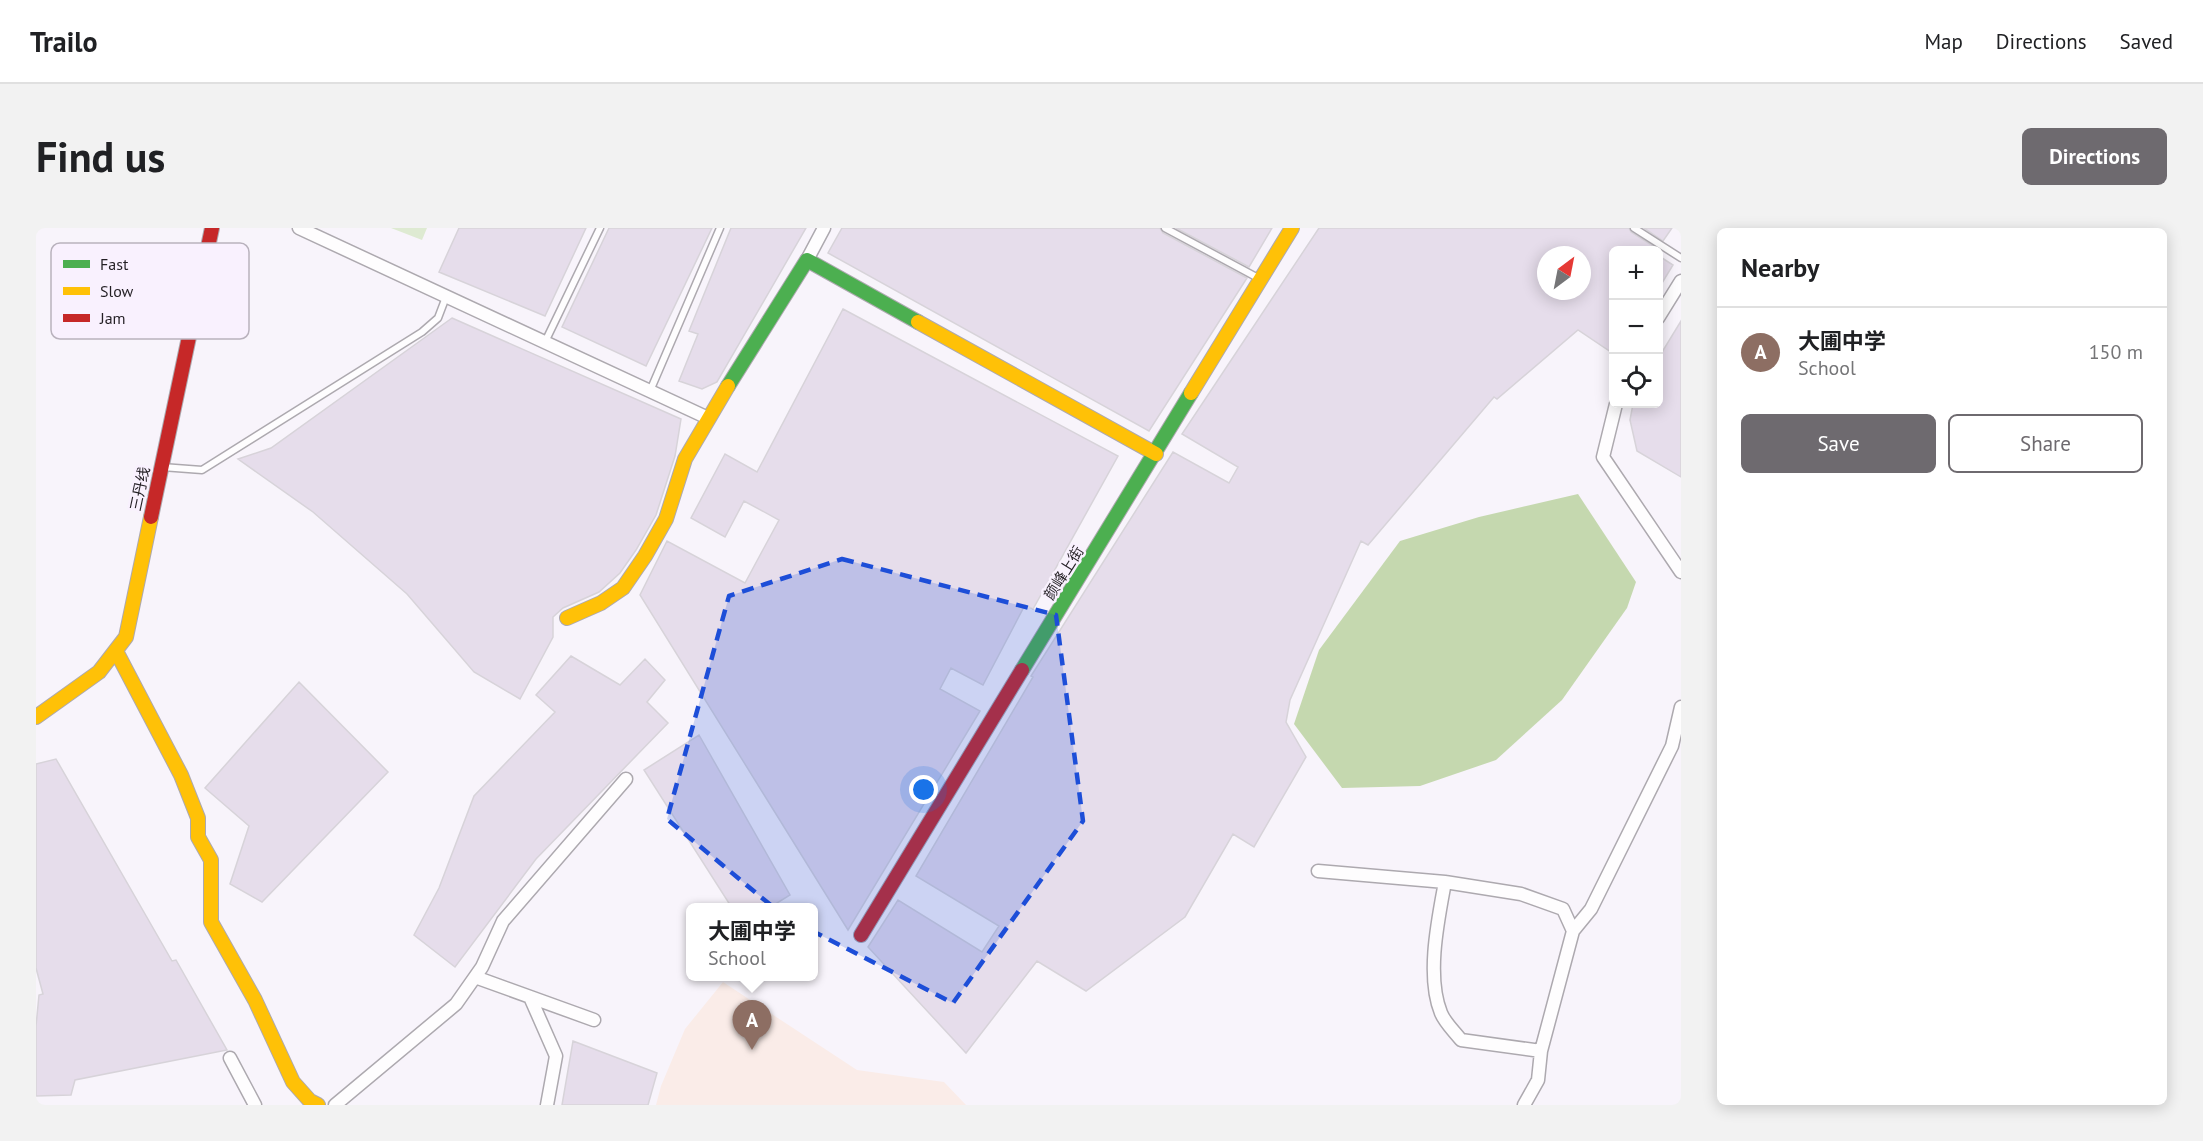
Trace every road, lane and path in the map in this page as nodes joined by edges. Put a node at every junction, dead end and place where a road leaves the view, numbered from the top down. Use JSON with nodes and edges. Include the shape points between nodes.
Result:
{"nodes":[{"id":1,"x":212,"y":228,"type":"edge"},
{"id":2,"x":299,"y":228,"type":"edge"},
{"id":3,"x":600,"y":228,"type":"edge"},
{"id":4,"x":720,"y":228,"type":"edge"},
{"id":5,"x":824,"y":228,"type":"edge"},
{"id":6,"x":1165,"y":228,"type":"edge"},
{"id":7,"x":1292,"y":228,"type":"edge"},
{"id":8,"x":1634,"y":228,"type":"edge"},
{"id":9,"x":209,"y":243,"type":"edge"},
{"id":10,"x":1681,"y":258,"type":"edge"},
{"id":11,"x":807,"y":260,"type":"junction"},
{"id":12,"x":1261,"y":279,"type":"junction"},
{"id":13,"x":1681,"y":281,"type":"edge"},
{"id":14,"x":446,"y":296,"type":"junction"},
{"id":15,"x":1663,"y":311,"type":"edge"},
{"id":16,"x":189,"y":339,"type":"edge"},
{"id":17,"x":545,"y":342,"type":"junction"},
{"id":18,"x":650,"y":391,"type":"junction"},
{"id":19,"x":1615,"y":408,"type":"edge"},
{"id":20,"x":708,"y":418,"type":"junction"},
{"id":21,"x":1156,"y":454,"type":"junction"},
{"id":22,"x":162,"y":467,"type":"junction"},
{"id":23,"x":1681,"y":572,"type":"edge"},
{"id":24,"x":567,"y":618,"type":"dead end"},
{"id":25,"x":116,"y":651,"type":"junction"},
{"id":26,"x":1681,"y":707,"type":"edge"},
{"id":27,"x":36,"y":717,"type":"edge"},
{"id":28,"x":626,"y":779,"type":"dead end"},
{"id":29,"x":1317,"y":871,"type":"dead end"},
{"id":30,"x":1444,"y":882,"type":"junction"},
{"id":31,"x":1574,"y":931,"type":"junction"},
{"id":32,"x":861,"y":935,"type":"dead end"},
{"id":33,"x":475,"y":977,"type":"junction"},
{"id":34,"x":530,"y":997,"type":"junction"},
{"id":35,"x":594,"y":1020,"type":"dead end"},
{"id":36,"x":1541,"y":1052,"type":"junction"},
{"id":37,"x":230,"y":1058,"type":"dead end"},
{"id":38,"x":255,"y":1105,"type":"edge"},
{"id":39,"x":318,"y":1105,"type":"edge"},
{"id":40,"x":335,"y":1105,"type":"edge"},
{"id":41,"x":548,"y":1105,"type":"edge"},
{"id":42,"x":1524,"y":1105,"type":"edge"}],
"edges":[{"from":1,"to":9,"type":"street","name":"三丹线"},
{"from":2,"to":14,"type":"street"},
{"from":3,"to":17,"type":"lane"},
{"from":4,"to":18,"type":"lane"},
{"from":5,"to":11,"type":"street"},
{"from":6,"to":12,"type":"lane"},
{"from":7,"to":12,"type":"street","name":"颜峰上街"},
{"from":8,"to":10,"type":"lane"},
{"from":11,"to":20,"type":"street"},
{"from":11,"to":21,"type":"street"},
{"from":12,"to":21,"type":"street","name":"颜峰上街"},
{"from":13,"to":15,"type":"street"},
{"from":14,"to":17,"type":"street"},
{"from":14,"to":22,"type":"lane","via":[[438,318],[422,332],[202,470]]},
{"from":16,"to":22,"type":"street","name":"三丹线"},
{"from":17,"to":18,"type":"street"},
{"from":18,"to":20,"type":"street"},
{"from":19,"to":23,"type":"street","via":[[1603,457]]},
{"from":20,"to":24,"type":"street","via":[[685,459],[666,519],[623,588],[602,603]]},
{"from":21,"to":32,"type":"street","name":"颜峰上街"},
{"from":22,"to":25,"type":"street","name":"三丹线","via":[[126,637]]},
{"from":25,"to":27,"type":"street","name":"三丹线","via":[[99,672]]},
{"from":25,"to":39,"type":"street","via":[[181,775],[198,818],[198,837],[211,860],[211,922],[255,1000],[293,1083]]},
{"from":26,"to":31,"type":"street","via":[[1672,746],[1591,909]]},
{"from":28,"to":33,"type":"street","via":[[503,921]]},
{"from":29,"to":30,"type":"street"},
{"from":30,"to":31,"type":"street","via":[[1521,894],[1563,909]]},
{"from":30,"to":36,"type":"street","via":[[1433,973],[1441,1014],[1461,1040]]},
{"from":31,"to":36,"type":"street"},
{"from":33,"to":34,"type":"street"},
{"from":33,"to":40,"type":"street","via":[[456,1004]]},
{"from":34,"to":35,"type":"street"},
{"from":34,"to":41,"type":"street","via":[[556,1056]]},
{"from":36,"to":42,"type":"street","via":[[1538,1080]]},
{"from":37,"to":38,"type":"street"}]}
